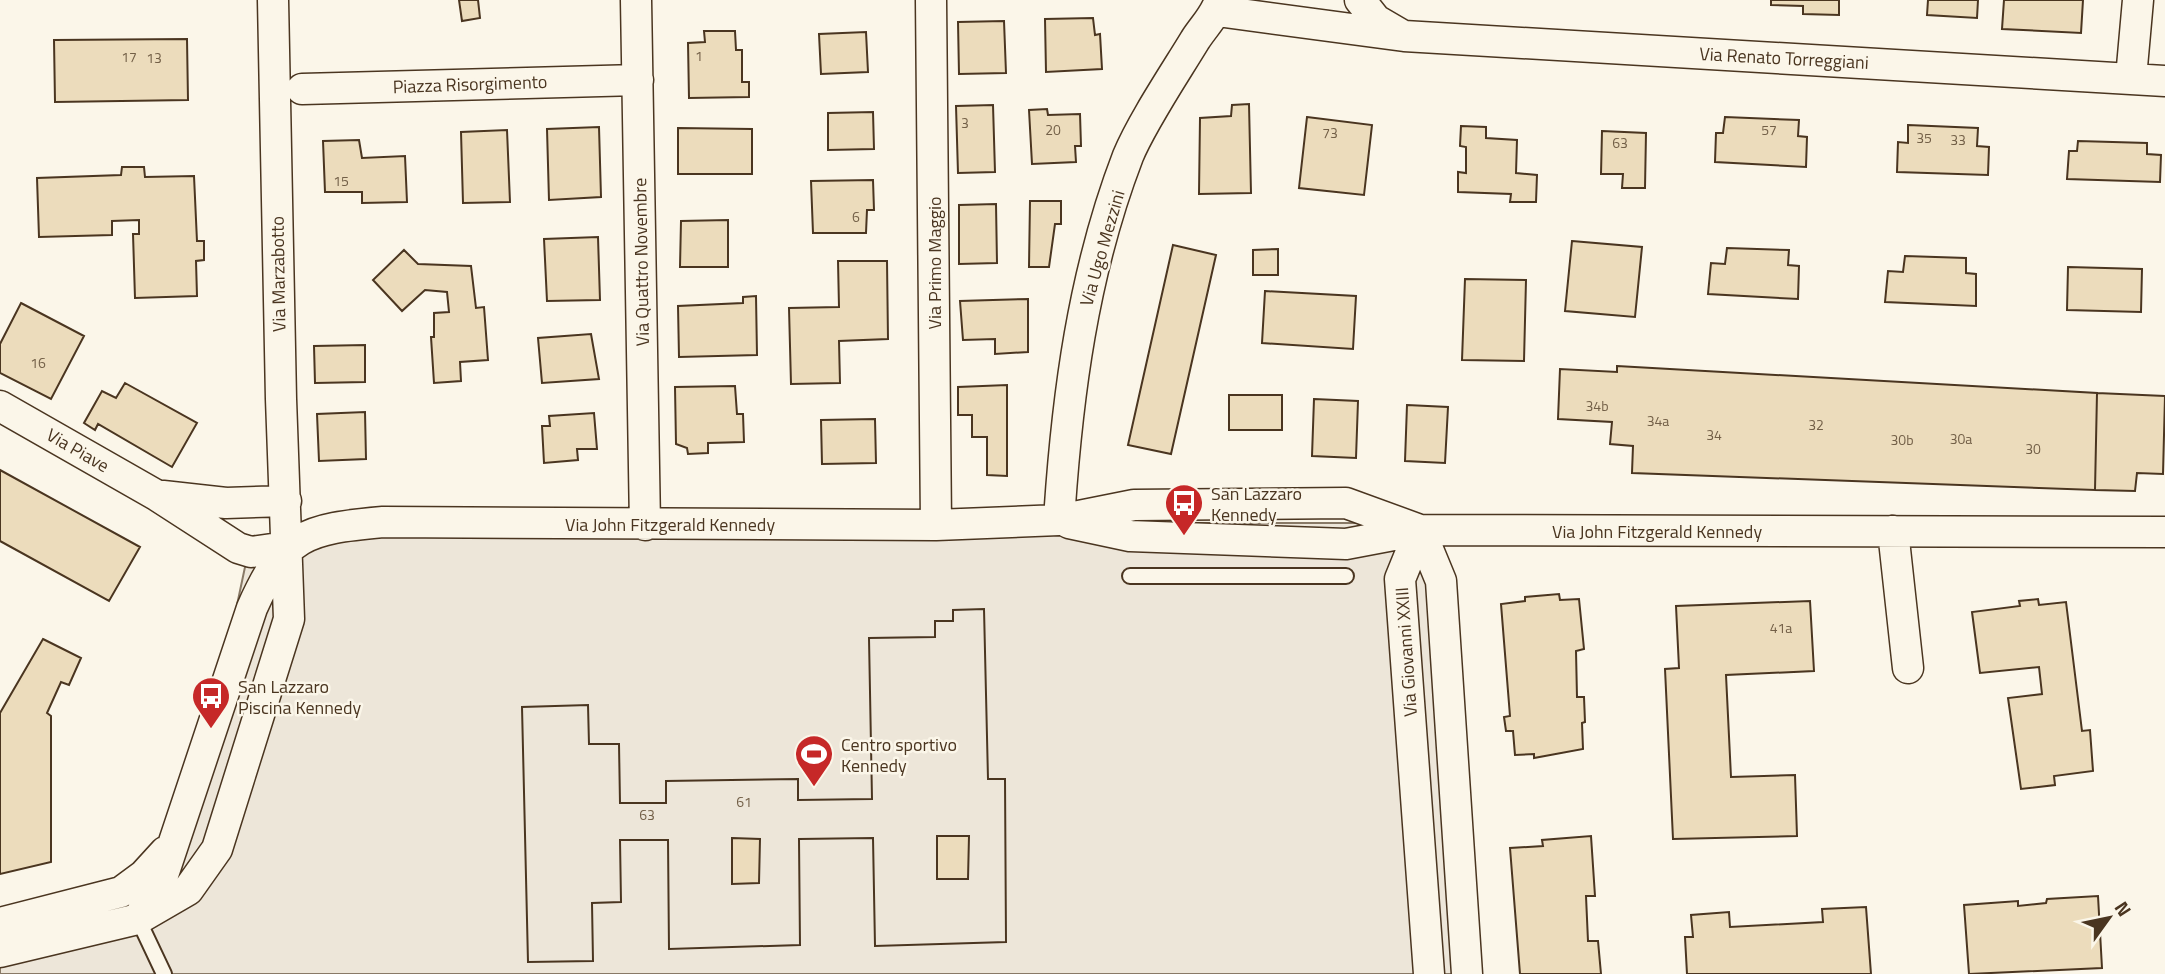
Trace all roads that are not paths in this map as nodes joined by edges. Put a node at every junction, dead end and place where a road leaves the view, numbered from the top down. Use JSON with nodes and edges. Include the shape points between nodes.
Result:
{"nodes":[{"id":1,"x":273,"y":0,"type":"edge"},
{"id":2,"x":636,"y":0,"type":"edge"},
{"id":3,"x":931,"y":0,"type":"edge"},
{"id":4,"x":1360,"y":0,"type":"edge"},
{"id":5,"x":2138,"y":0,"type":"edge"},
{"id":6,"x":1218,"y":5,"type":"edge"},
{"id":7,"x":1404,"y":36,"type":"junction"},
{"id":8,"x":2131,"y":78,"type":"junction"},
{"id":9,"x":638,"y":80,"type":"junction"},
{"id":10,"x":2165,"y":81,"type":"edge"},
{"id":11,"x":302,"y":89,"type":"dead end"},
{"id":12,"x":0,"y":406,"type":"edge"},
{"id":13,"x":156,"y":495,"type":"junction"},
{"id":14,"x":286,"y":501,"type":"junction"},
{"id":15,"x":1059,"y":520,"type":"junction"},
{"id":16,"x":645,"y":525,"type":"junction"},
{"id":17,"x":936,"y":525,"type":"junction"},
{"id":18,"x":1420,"y":530,"type":"junction"},
{"id":19,"x":1893,"y":531,"type":"junction"},
{"id":20,"x":2165,"y":532,"type":"edge"},
{"id":21,"x":286,"y":547,"type":"junction"},
{"id":22,"x":1130,"y":576,"type":"dead end"},
{"id":23,"x":1346,"y":576,"type":"dead end"},
{"id":24,"x":1908,"y":668,"type":"dead end"},
{"id":25,"x":175,"y":842,"type":"junction"},
{"id":26,"x":138,"y":919,"type":"junction"},
{"id":27,"x":0,"y":923,"type":"edge"},
{"id":28,"x":0,"y":952,"type":"edge"},
{"id":29,"x":164,"y":974,"type":"edge"},
{"id":30,"x":1429,"y":974,"type":"edge"},
{"id":31,"x":1467,"y":974,"type":"edge"}],
"edges":[{"from":1,"to":14,"type":"street","name":"Via Marzabotto"},
{"from":2,"to":9,"type":"street","name":"Via Quattro Novembre"},
{"from":3,"to":17,"type":"street","name":"Via Primo Maggio"},
{"from":4,"to":7,"type":"street","name":"Via Renato Torreggiani","via":[[1377,20]]},
{"from":5,"to":8,"type":"street"},
{"from":6,"to":7,"type":"street","name":"Via Renato Torreggiani"},
{"from":6,"to":15,"type":"street","name":"Via Ugo Mezzini","via":[[1129,154],[1105,230],[1077,338],[1065,419]]},
{"from":7,"to":8,"type":"street","name":"Via Renato Torreggiani"},
{"from":8,"to":10,"type":"street","name":"Via Renato Torreggiani"},
{"from":9,"to":11,"type":"street","name":"Piazza Risorgimento"},
{"from":9,"to":16,"type":"street","name":"Via Quattro Novembre"},
{"from":12,"to":13,"type":"street","name":"Via Piave"},
{"from":13,"to":14,"type":"street","name":"Via Piave","via":[[226,503]]},
{"from":13,"to":21,"type":"street","name":"Via Piave","via":[[238,548],[265,552]]},
{"from":14,"to":21,"type":"street","name":"Via Marzabotto"},
{"from":15,"to":17,"type":"street","name":"Via John Fitzgerald Kennedy"},
{"from":15,"to":18,"type":"street","name":"Via John Fitzgerald Kennedy","via":[[1130,536],[1346,544]]},
{"from":15,"to":18,"type":"street","name":"Via John Fitzgerald Kennedy","via":[[1134,505],[1346,503]]},
{"from":16,"to":17,"type":"street","name":"Via John Fitzgerald Kennedy"},
{"from":16,"to":21,"type":"street","name":"Via John Fitzgerald Kennedy","via":[[383,522],[316,531]]},
{"from":18,"to":19,"type":"street","name":"Via John Fitzgerald Kennedy"},
{"from":18,"to":30,"type":"street","name":"Via Giovanni XXIII","via":[[1400,579]]},
{"from":18,"to":31,"type":"street","via":[[1441,580]]},
{"from":19,"to":20,"type":"street","name":"Via John Fitzgerald Kennedy"},
{"from":19,"to":24,"type":"street"},
{"from":21,"to":25,"type":"street","name":"Via John Fitzgerald Kennedy","via":[[252,608]]},
{"from":21,"to":26,"type":"street","via":[[289,619],[217,849],[188,890]]},
{"from":22,"to":23,"type":"lane"},
{"from":25,"to":26,"type":"street","name":"Via John Fitzgerald Kennedy","via":[[161,881]]},
{"from":25,"to":27,"type":"street","name":"Via John Fitzgerald Kennedy","via":[[121,892]]},
{"from":26,"to":28,"type":"street"},
{"from":26,"to":29,"type":"lane"}]}
